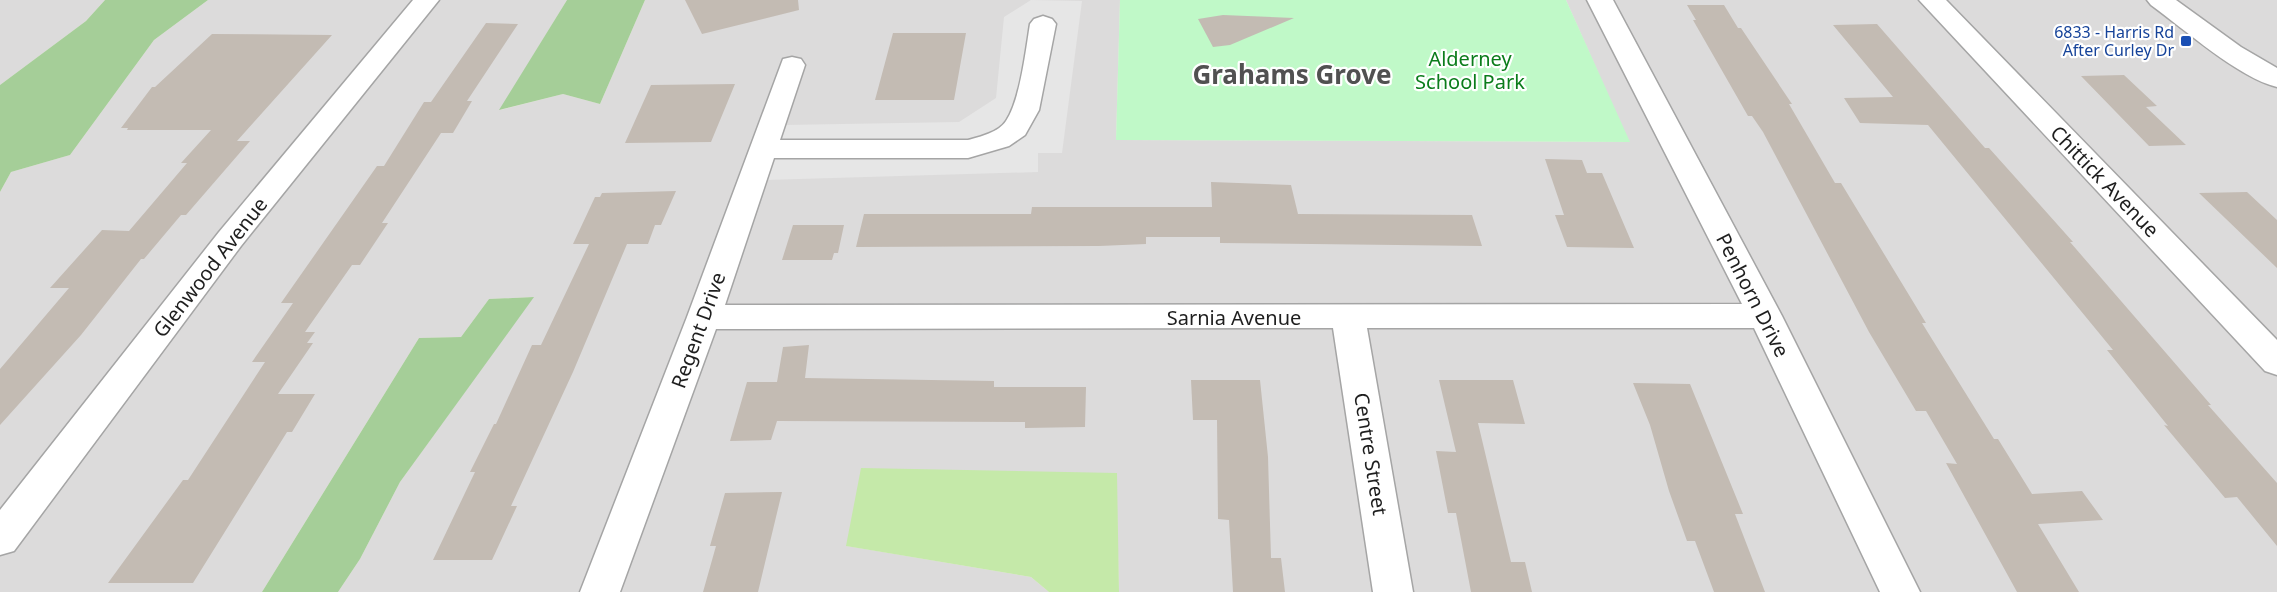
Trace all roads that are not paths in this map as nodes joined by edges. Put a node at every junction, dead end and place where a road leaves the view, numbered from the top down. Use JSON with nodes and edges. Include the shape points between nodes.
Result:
{"nodes":[{"id":1,"x":426,"y":0,"type":"edge"},
{"id":2,"x":1600,"y":0,"type":"edge"},
{"id":3,"x":1932,"y":0,"type":"edge"},
{"id":4,"x":2160,"y":0,"type":"edge"},
{"id":5,"x":1043,"y":24,"type":"dead end"},
{"id":6,"x":792,"y":65,"type":"dead end"},
{"id":7,"x":2277,"y":79,"type":"edge"},
{"id":8,"x":763,"y":149,"type":"junction"},
{"id":9,"x":1348,"y":316,"type":"junction"},
{"id":10,"x":1765,"y":316,"type":"junction"},
{"id":11,"x":704,"y":317,"type":"junction"},
{"id":12,"x":2277,"y":362,"type":"edge"},
{"id":13,"x":0,"y":539,"type":"edge"},
{"id":14,"x":600,"y":592,"type":"edge"},
{"id":15,"x":1393,"y":592,"type":"edge"},
{"id":16,"x":1900,"y":592,"type":"edge"}],
"edges":[{"from":1,"to":13,"type":"street","name":"Glenwood Avenue","via":[[230,239]]},
{"from":2,"to":10,"type":"street","name":"Penhorn Drive"},
{"from":3,"to":12,"type":"street","name":"Chittick Avenue"},
{"from":4,"to":7,"type":"street","via":[[2232,53]]},
{"from":5,"to":8,"type":"street","via":[[1026,107],[1017,127],[998,141],[968,149]]},
{"from":6,"to":8,"type":"street","name":"Regent Drive"},
{"from":8,"to":11,"type":"street","name":"Regent Drive"},
{"from":9,"to":10,"type":"street","name":"Sarnia Avenue"},
{"from":9,"to":11,"type":"street","name":"Sarnia Avenue"},
{"from":9,"to":15,"type":"street","name":"Centre Street"},
{"from":10,"to":16,"type":"street","name":"Penhorn Drive"},
{"from":11,"to":14,"type":"street","name":"Regent Drive"}]}
